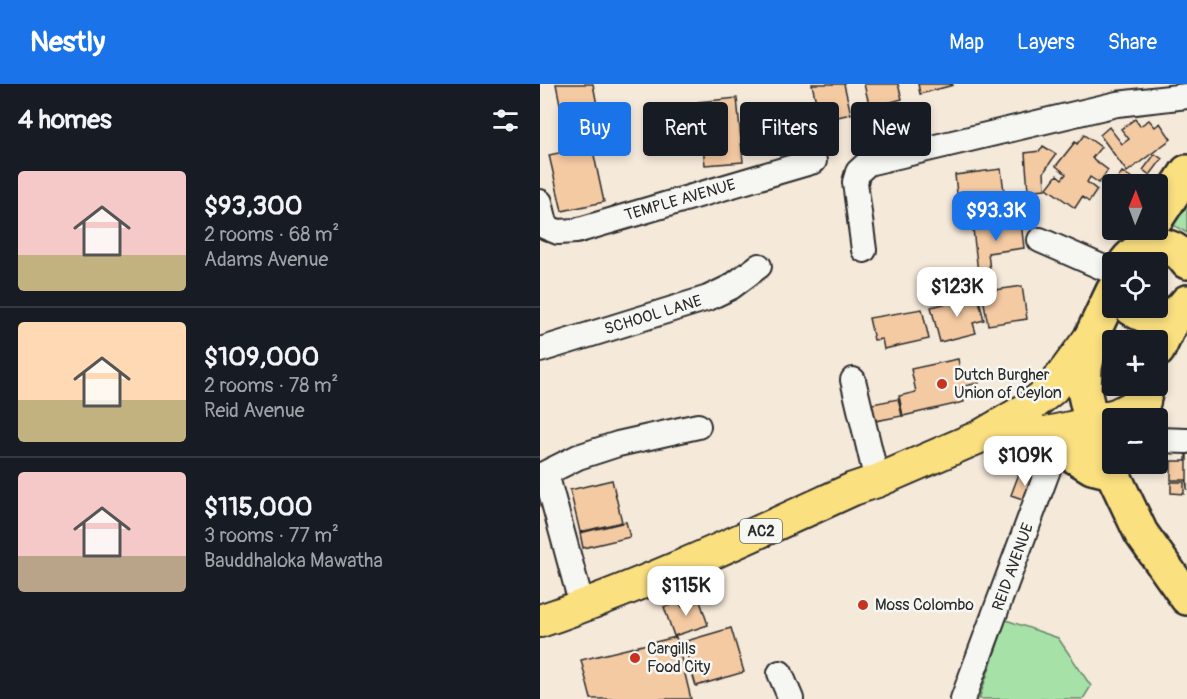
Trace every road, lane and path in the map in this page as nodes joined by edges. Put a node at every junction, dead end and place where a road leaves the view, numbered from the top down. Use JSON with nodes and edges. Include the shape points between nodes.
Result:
{"nodes":[{"id":1,"x":1187,"y":96,"type":"edge"},
{"id":2,"x":814,"y":161,"type":"dead end"},
{"id":3,"x":1187,"y":172,"type":"edge"},
{"id":4,"x":1168,"y":201,"type":"edge"},
{"id":5,"x":540,"y":202,"type":"edge"},
{"id":6,"x":1040,"y":240,"type":"dead end"},
{"id":7,"x":864,"y":250,"type":"dead end"},
{"id":8,"x":1112,"y":252,"type":"edge"},
{"id":9,"x":1136,"y":252,"type":"edge"},
{"id":10,"x":1187,"y":262,"type":"edge"},
{"id":11,"x":759,"y":266,"type":"dead end"},
{"id":12,"x":1183,"y":309,"type":"edge"},
{"id":13,"x":1102,"y":314,"type":"edge"},
{"id":14,"x":1168,"y":315,"type":"edge"},
{"id":15,"x":1168,"y":334,"type":"edge"},
{"id":16,"x":1092,"y":335,"type":"junction"},
{"id":17,"x":540,"y":350,"type":"edge"},
{"id":18,"x":853,"y":380,"type":"dead end"},
{"id":19,"x":1143,"y":402,"type":"edge"},
{"id":20,"x":1091,"y":421,"type":"junction"},
{"id":21,"x":698,"y":426,"type":"dead end"},
{"id":22,"x":1045,"y":433,"type":"junction"},
{"id":23,"x":979,"y":436,"type":"junction"},
{"id":24,"x":1102,"y":437,"type":"edge"},
{"id":25,"x":1168,"y":440,"type":"edge"},
{"id":26,"x":1187,"y":441,"type":"edge"},
{"id":27,"x":1102,"y":467,"type":"edge"},
{"id":28,"x":1124,"y":474,"type":"edge"},
{"id":29,"x":540,"y":476,"type":"edge"},
{"id":30,"x":877,"y":481,"type":"junction"},
{"id":31,"x":1187,"y":598,"type":"edge"},
{"id":32,"x":582,"y":606,"type":"junction"},
{"id":33,"x":540,"y":621,"type":"edge"},
{"id":34,"x":780,"y":673,"type":"dead end"},
{"id":35,"x":791,"y":699,"type":"edge"},
{"id":36,"x":963,"y":699,"type":"edge"}],
"edges":[{"from":1,"to":7,"type":"street","via":[[1117,104],[868,164],[858,172],[855,182]]},
{"from":2,"to":5,"type":"street","name":"TEMPLE AVENUE","via":[[576,231],[558,232],[546,227]]},
{"from":3,"to":4,"type":"highway"},
{"from":6,"to":8,"type":"street"},
{"from":9,"to":10,"type":"highway","via":[[1163,246],[1174,249]]},
{"from":11,"to":17,"type":"street","name":"SCHOOL LANE","via":[[708,298]]},
{"from":12,"to":14,"type":"highway"},
{"from":12,"to":15,"type":"highway"},
{"from":13,"to":16,"type":"highway"},
{"from":16,"to":20,"type":"highway","via":[[1084,390]]},
{"from":16,"to":23,"type":"main road","number":"AC2","via":[[1052,389],[1027,409]]},
{"from":18,"to":30,"type":"street"},
{"from":19,"to":20,"type":"main road","number":"AC2"},
{"from":20,"to":22,"type":"main road","number":"AC2"},
{"from":20,"to":24,"type":"highway"},
{"from":21,"to":29,"type":"street","via":[[618,444],[578,457]]},
{"from":22,"to":23,"type":"main road","number":"AC2"},
{"from":22,"to":27,"type":"highway","via":[[1092,467]]},
{"from":22,"to":36,"type":"street","name":"REID AVENUE","via":[[1049,467]]},
{"from":23,"to":30,"type":"main road","number":"AC2"},
{"from":25,"to":26,"type":"street"},
{"from":28,"to":31,"type":"highway","via":[[1132,516]]},
{"from":29,"to":32,"type":"street","via":[[548,481]]},
{"from":30,"to":32,"type":"main road","number":"AC2"},
{"from":32,"to":33,"type":"main road","number":"AC2"},
{"from":34,"to":35,"type":"street"}]}
